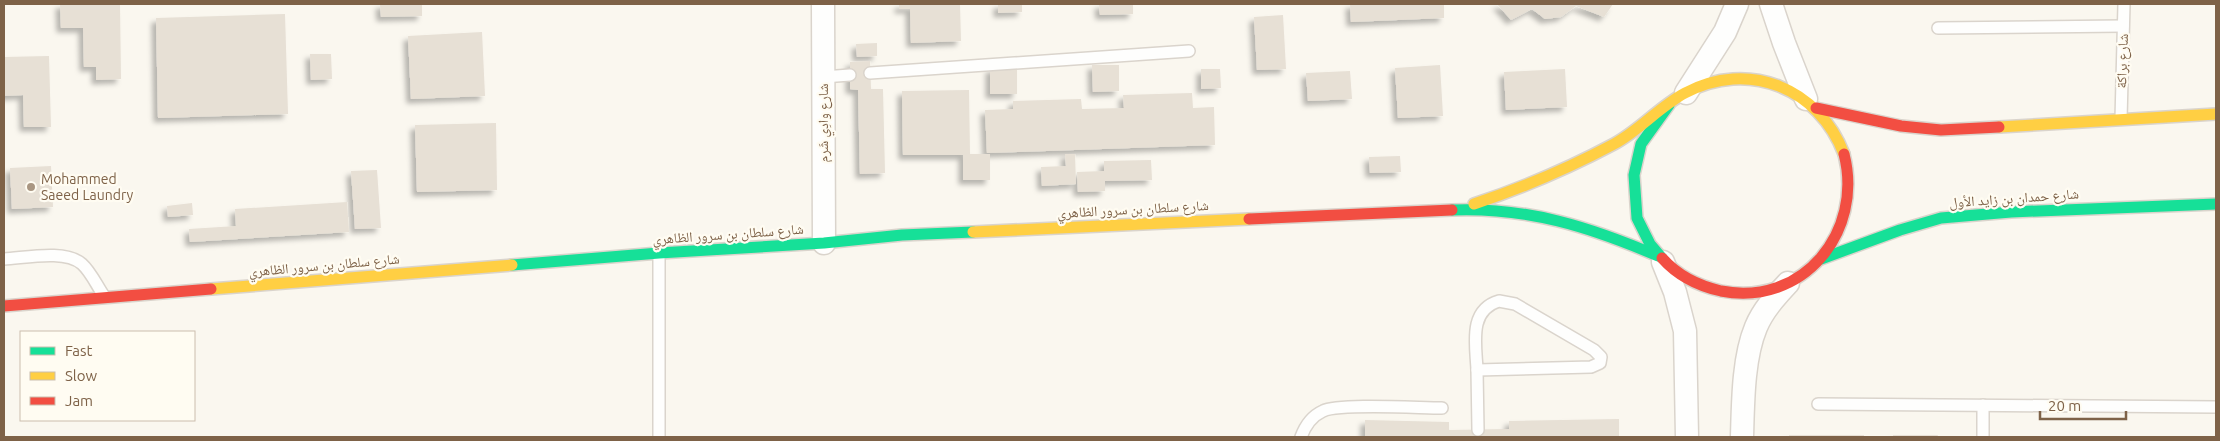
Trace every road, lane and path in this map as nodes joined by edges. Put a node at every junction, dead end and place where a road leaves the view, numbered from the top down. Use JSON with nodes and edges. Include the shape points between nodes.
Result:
{"nodes":[{"id":1,"x":822,"y":4,"type":"edge"},
{"id":2,"x":1737,"y":4,"type":"edge"},
{"id":3,"x":1771,"y":4,"type":"edge"},
{"id":4,"x":2124,"y":4,"type":"edge"},
{"id":5,"x":2123,"y":26,"type":"junction"},
{"id":6,"x":1938,"y":28,"type":"dead end"},
{"id":7,"x":1189,"y":51,"type":"dead end"},
{"id":8,"x":870,"y":73,"type":"dead end"},
{"id":9,"x":850,"y":75,"type":"dead end"},
{"id":10,"x":823,"y":77,"type":"junction"},
{"id":11,"x":1677,"y":99,"type":"junction"},
{"id":12,"x":1811,"y":104,"type":"junction"},
{"id":13,"x":2216,"y":114,"type":"edge"},
{"id":14,"x":2121,"y":119,"type":"junction"},
{"id":15,"x":2216,"y":204,"type":"edge"},
{"id":16,"x":1456,"y":210,"type":"junction"},
{"id":17,"x":824,"y":243,"type":"junction"},
{"id":18,"x":659,"y":253,"type":"junction"},
{"id":19,"x":4,"y":259,"type":"edge"},
{"id":20,"x":1661,"y":259,"type":"junction"},
{"id":21,"x":1820,"y":259,"type":"junction"},
{"id":22,"x":1788,"y":283,"type":"junction"},
{"id":23,"x":105,"y":298,"type":"junction"},
{"id":24,"x":4,"y":306,"type":"edge"},
{"id":25,"x":1477,"y":370,"type":"junction"},
{"id":26,"x":1818,"y":404,"type":"dead end"},
{"id":27,"x":1983,"y":405,"type":"junction"},
{"id":28,"x":2216,"y":407,"type":"edge"},
{"id":29,"x":1442,"y":408,"type":"dead end"},
{"id":30,"x":1478,"y":430,"type":"dead end"},
{"id":31,"x":1983,"y":436,"type":"dead end"},
{"id":32,"x":659,"y":437,"type":"edge"},
{"id":33,"x":1301,"y":437,"type":"edge"},
{"id":34,"x":1687,"y":437,"type":"edge"},
{"id":35,"x":1742,"y":437,"type":"edge"}],
"edges":[{"from":1,"to":10,"type":"street","name":"شارع وادِي شَرم"},
{"from":2,"to":11,"type":"street","via":[[1725,32]]},
{"from":3,"to":12,"type":"street"},
{"from":4,"to":5,"type":"lane","name":"شارع براكة"},
{"from":5,"to":6,"type":"lane"},
{"from":5,"to":14,"type":"lane","name":"شارع براكة"},
{"from":7,"to":8,"type":"lane"},
{"from":9,"to":10,"type":"lane"},
{"from":10,"to":17,"type":"street","name":"شارع وادِي شَرم"},
{"from":11,"to":12,"type":"street","name":"شارع سلطان بن سرور الظاهري","via":[[1715,81],[1747,78],[1778,84]]},
{"from":11,"to":16,"type":"street","name":"شارع سلطان بن سرور الظاهري","via":[[1621,140],[1568,169],[1513,192]]},
{"from":11,"to":20,"type":"street","via":[[1643,138],[1632,178],[1637,220]]},
{"from":12,"to":14,"type":"street","via":[[1901,126],[1941,130]]},
{"from":12,"to":21,"type":"street","via":[[1836,134],[1848,166],[1849,199],[1839,231]]},
{"from":13,"to":14,"type":"street"},
{"from":15,"to":21,"type":"street","name":"شارع حمدان بن زايد الأول","via":[[1941,218]]},
{"from":16,"to":17,"type":"street","name":"شارع سلطان بن سرور الظاهري","via":[[902,235]]},
{"from":16,"to":20,"type":"street","name":"شارع سلطان بن سرور الظاهري","via":[[1539,216],[1580,225]]},
{"from":17,"to":18,"type":"street","name":"شارع سلطان بن سرور الظاهري"},
{"from":18,"to":23,"type":"street","name":"شارع سلطان بن سرور الظاهري"},
{"from":18,"to":32,"type":"lane"},
{"from":19,"to":23,"type":"lane","via":[[56,256],[74,259],[88,271]]},
{"from":20,"to":22,"type":"street","via":[[1684,278],[1709,289],[1736,294],[1762,292]]},
{"from":20,"to":34,"type":"street","via":[[1675,292],[1685,331]]},
{"from":21,"to":22,"type":"street"},
{"from":22,"to":35,"type":"street","via":[[1766,310],[1751,342]]},
{"from":23,"to":24,"type":"street","name":"شارع سلطان بن سرور الظاهري"},
{"from":25,"to":25,"type":"lane","via":[[1591,367],[1600,363],[1601,357],[1516,304],[1499,301],[1483,310],[1478,318]]},
{"from":25,"to":30,"type":"lane"},
{"from":26,"to":27,"type":"lane"},
{"from":27,"to":28,"type":"lane"},
{"from":27,"to":31,"type":"lane"},
{"from":29,"to":33,"type":"lane","via":[[1332,408],[1314,417]]}]}
